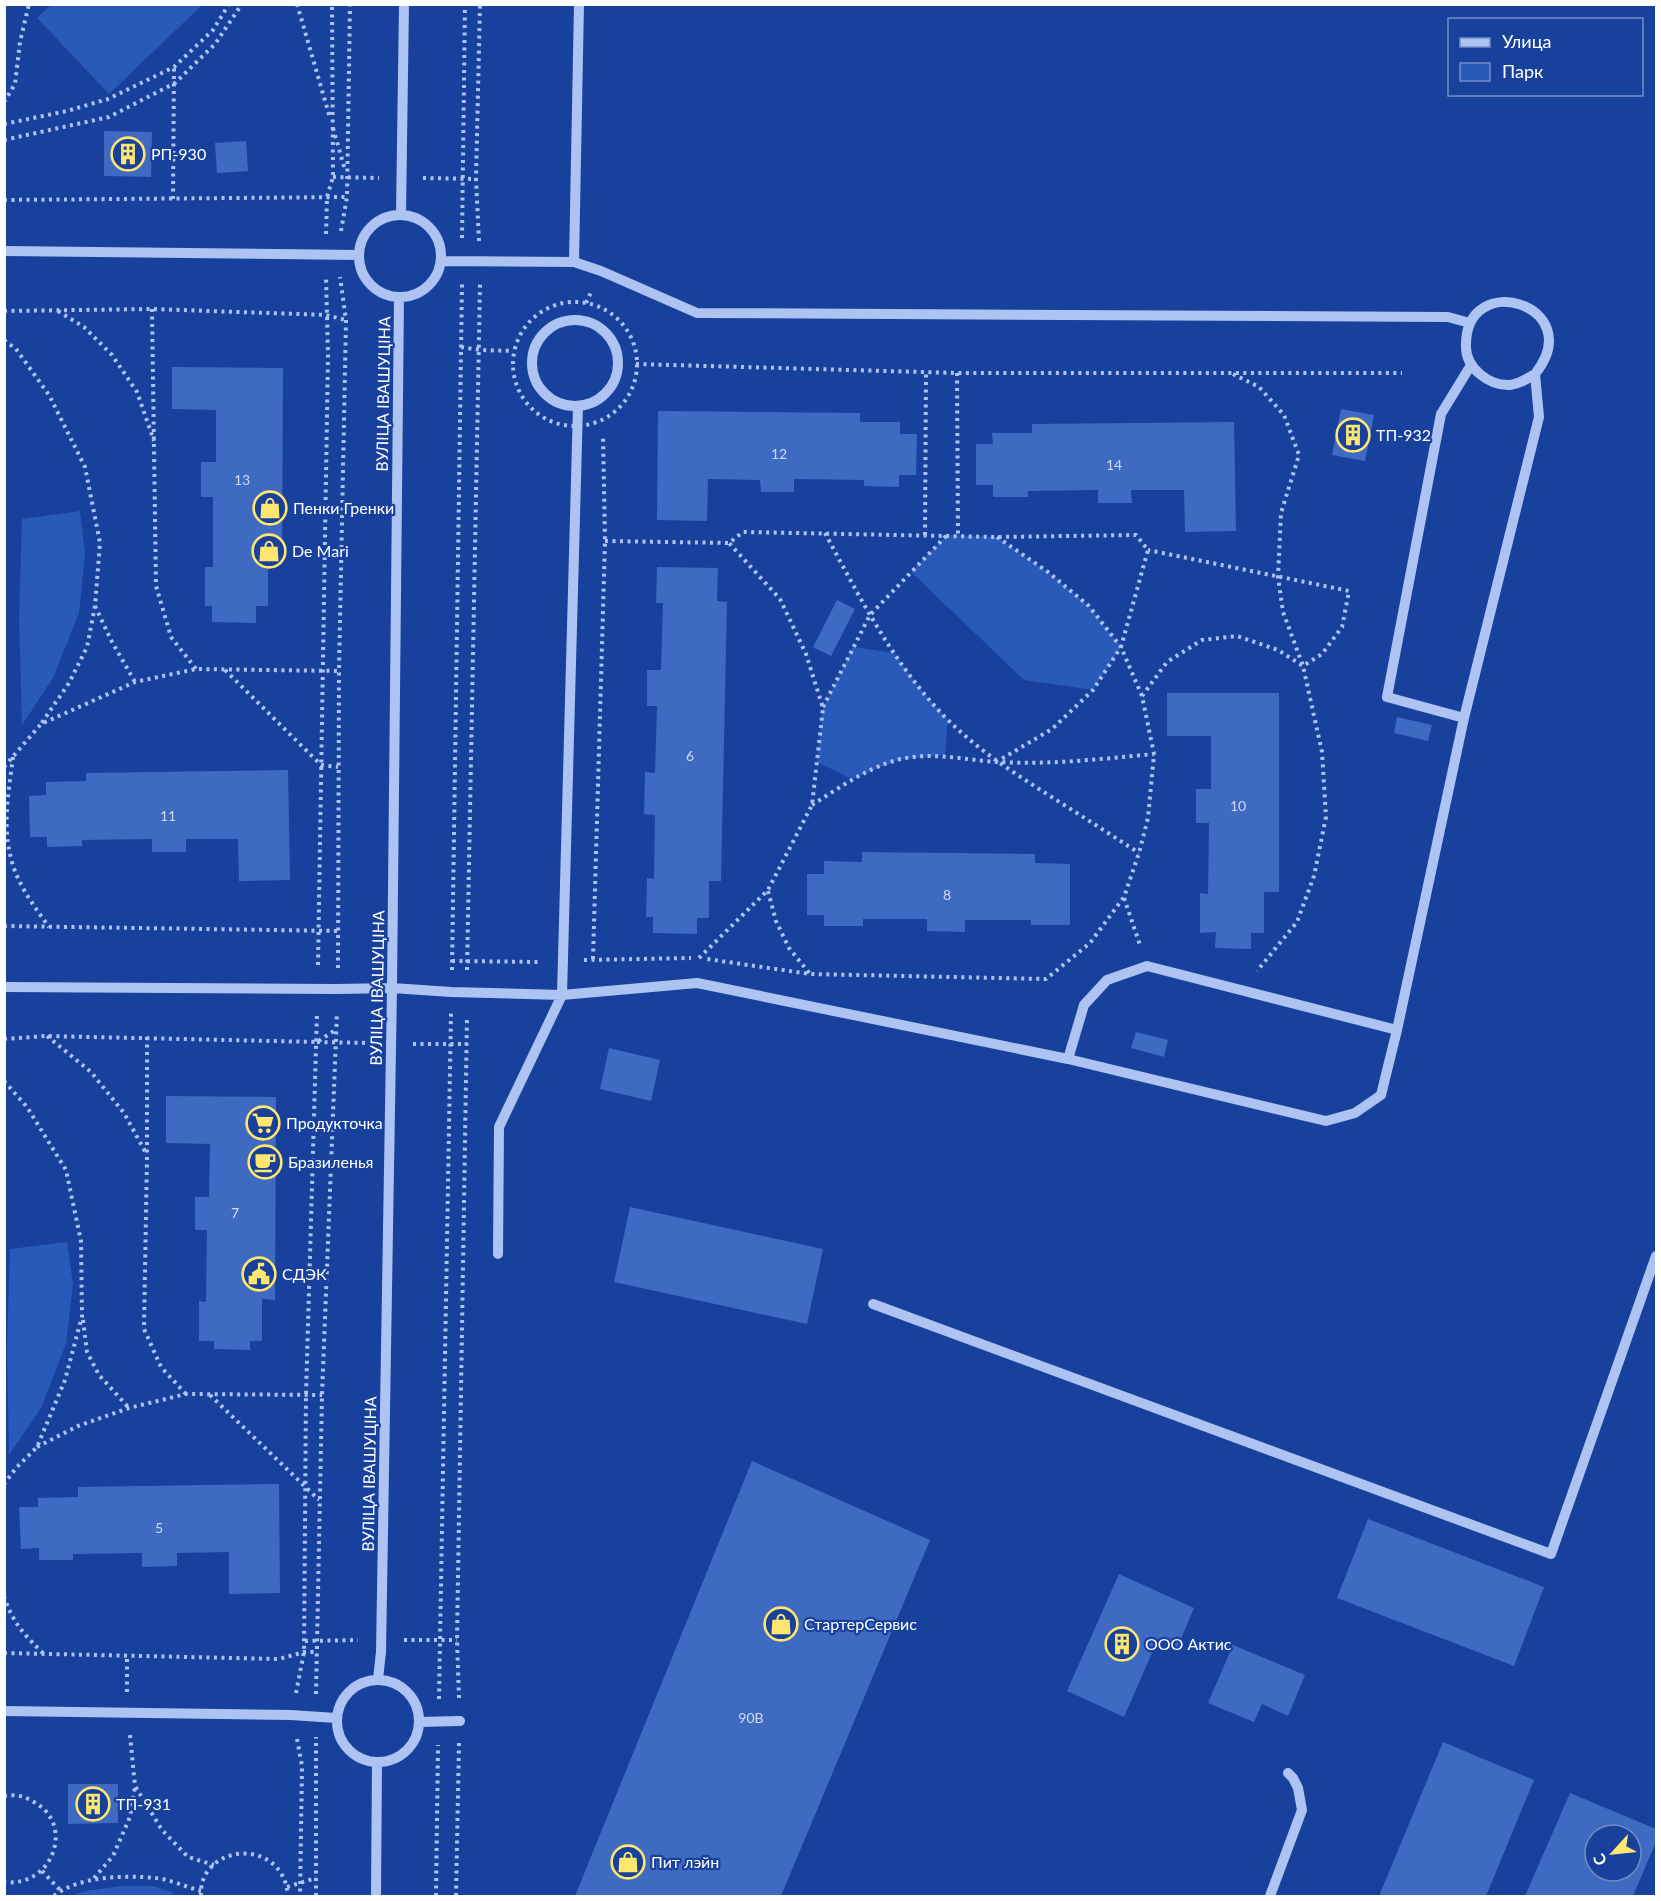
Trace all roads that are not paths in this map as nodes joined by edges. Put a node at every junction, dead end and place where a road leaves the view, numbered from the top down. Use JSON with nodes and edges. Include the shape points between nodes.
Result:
{"nodes":[{"id":1,"x":404,"y":4,"type":"edge"},
{"id":2,"x":579,"y":4,"type":"edge"},
{"id":3,"x":401,"y":214,"type":"junction"},
{"id":4,"x":4,"y":251,"type":"edge"},
{"id":5,"x":359,"y":255,"type":"junction"},
{"id":6,"x":441,"y":261,"type":"junction"},
{"id":7,"x":574,"y":262,"type":"junction"},
{"id":8,"x":399,"y":297,"type":"junction"},
{"id":9,"x":1470,"y":323,"type":"junction"},
{"id":10,"x":1472,"y":365,"type":"junction"},
{"id":11,"x":1535,"y":375,"type":"junction"},
{"id":12,"x":578,"y":406,"type":"junction"},
{"id":13,"x":1464,"y":718,"type":"junction"},
{"id":14,"x":4,"y":987,"type":"edge"},
{"id":15,"x":392,"y":988,"type":"junction"},
{"id":16,"x":562,"y":995,"type":"junction"},
{"id":17,"x":1396,"y":1030,"type":"junction"},
{"id":18,"x":1068,"y":1059,"type":"junction"},
{"id":19,"x":498,"y":1254,"type":"dead end"},
{"id":20,"x":1656,"y":1256,"type":"edge"},
{"id":21,"x":873,"y":1304,"type":"dead end"},
{"id":22,"x":378,"y":1679,"type":"junction"},
{"id":23,"x":4,"y":1711,"type":"edge"},
{"id":24,"x":336,"y":1718,"type":"junction"},
{"id":25,"x":460,"y":1721,"type":"road end"},
{"id":26,"x":419,"y":1722,"type":"junction"},
{"id":27,"x":377,"y":1762,"type":"junction"},
{"id":28,"x":1288,"y":1773,"type":"dead end"},
{"id":29,"x":376,"y":1896,"type":"edge"},
{"id":30,"x":1270,"y":1896,"type":"edge"}],
"edges":[{"from":1,"to":3,"type":"street"},
{"from":2,"to":7,"type":"street"},
{"from":3,"to":5,"type":"street","via":[[385,217],[371,226],[362,239]]},
{"from":3,"to":6,"type":"street","via":[[430,227],[438,241]]},
{"from":4,"to":5,"type":"street"},
{"from":5,"to":8,"type":"street","via":[[361,271],[370,284],[383,294]]},
{"from":6,"to":7,"type":"street"},
{"from":6,"to":8,"type":"street","via":[[428,286],[415,295]]},
{"from":7,"to":9,"type":"street","via":[[697,313],[1448,317]]},
{"from":8,"to":15,"type":"street","name":"ВУЛІЦА ІВАШУЦІНА"},
{"from":9,"to":10,"type":"street","via":[[1466,351]]},
{"from":9,"to":11,"type":"street","via":[[1492,304],[1506,301],[1533,310],[1548,335],[1544,363]]},
{"from":10,"to":11,"type":"street","via":[[1494,383],[1509,385]]},
{"from":10,"to":13,"type":"street","via":[[1441,414],[1386,697]]},
{"from":11,"to":13,"type":"street","via":[[1539,417]]},
{"from":12,"to":12,"type":"street","via":[[592,403],[613,382],[616,353],[600,329],[572,320],[545,332],[536,344],[532,366],[539,387],[549,398],[563,405]]},
{"from":12,"to":16,"type":"street"},
{"from":13,"to":17,"type":"street"},
{"from":14,"to":15,"type":"street"},
{"from":15,"to":16,"type":"street"},
{"from":15,"to":22,"type":"street","name":"ВУЛІЦА ІВАШУЦІНА"},
{"from":16,"to":18,"type":"street","via":[[697,983]]},
{"from":16,"to":19,"type":"street","via":[[498,1127]]},
{"from":17,"to":18,"type":"street","via":[[1147,966],[1107,980],[1084,1005]]},
{"from":17,"to":18,"type":"street","via":[[1381,1095],[1355,1113],[1326,1121]]},
{"from":20,"to":21,"type":"street","via":[[1551,1554]]},
{"from":22,"to":24,"type":"street","via":[[349,1691]]},
{"from":22,"to":26,"type":"street","via":[[407,1692],[416,1706]]},
{"from":23,"to":24,"type":"street"},
{"from":24,"to":27,"type":"street","via":[[339,1736],[348,1749],[361,1759]]},
{"from":25,"to":26,"type":"street"},
{"from":26,"to":27,"type":"street","via":[[406,1751],[392,1760]]},
{"from":27,"to":29,"type":"street"},
{"from":28,"to":30,"type":"street","via":[[1298,1788],[1302,1810]]}]}
